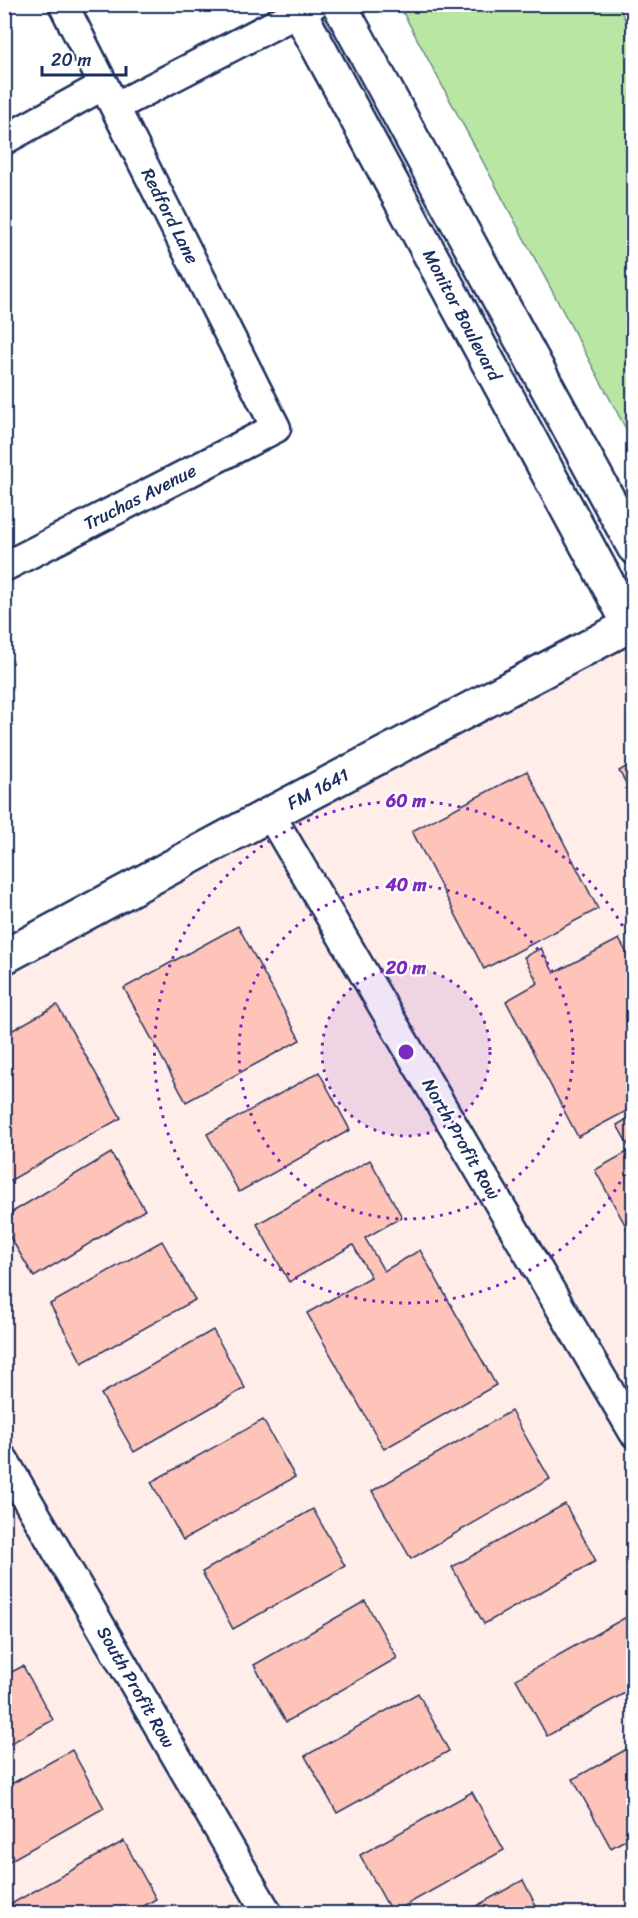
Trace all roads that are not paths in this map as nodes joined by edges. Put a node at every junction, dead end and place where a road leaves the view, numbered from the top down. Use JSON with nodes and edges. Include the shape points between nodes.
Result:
{"nodes":[{"id":1,"x":63,"y":4,"type":"edge"},
{"id":2,"x":339,"y":4,"type":"edge"},
{"id":3,"x":303,"y":7,"type":"edge"},
{"id":4,"x":109,"y":96,"type":"junction"},
{"id":5,"x":4,"y":141,"type":"edge"},
{"id":6,"x":276,"y":428,"type":"joint"},
{"id":7,"x":633,"y":548,"type":"edge"},
{"id":8,"x":4,"y":567,"type":"edge"},
{"id":9,"x":632,"y":624,"type":"edge"},
{"id":10,"x":270,"y":814,"type":"junction"},
{"id":11,"x":4,"y":957,"type":"edge"},
{"id":12,"x":633,"y":1433,"type":"edge"},
{"id":13,"x":4,"y":1460,"type":"edge"},
{"id":14,"x":268,"y":1914,"type":"edge"}],
"edges":[{"from":1,"to":4,"type":"street","name":"Redford Lane"},
{"from":2,"to":7,"type":"street"},
{"from":3,"to":4,"type":"street"},
{"from":3,"to":9,"type":"street","name":"Monitor Boulevard"},
{"from":4,"to":5,"type":"street"},
{"from":4,"to":6,"type":"street","name":"Redford Lane"},
{"from":6,"to":8,"type":"street","name":"Truchas Avenue"},
{"from":9,"to":10,"type":"street","name":"FM 1641","number":"FM 1641"},
{"from":10,"to":11,"type":"street","name":"FM 1641","number":"FM 1641"},
{"from":10,"to":12,"type":"street","name":"North Profit Row"},
{"from":13,"to":14,"type":"street","name":"South Profit Row"}]}
